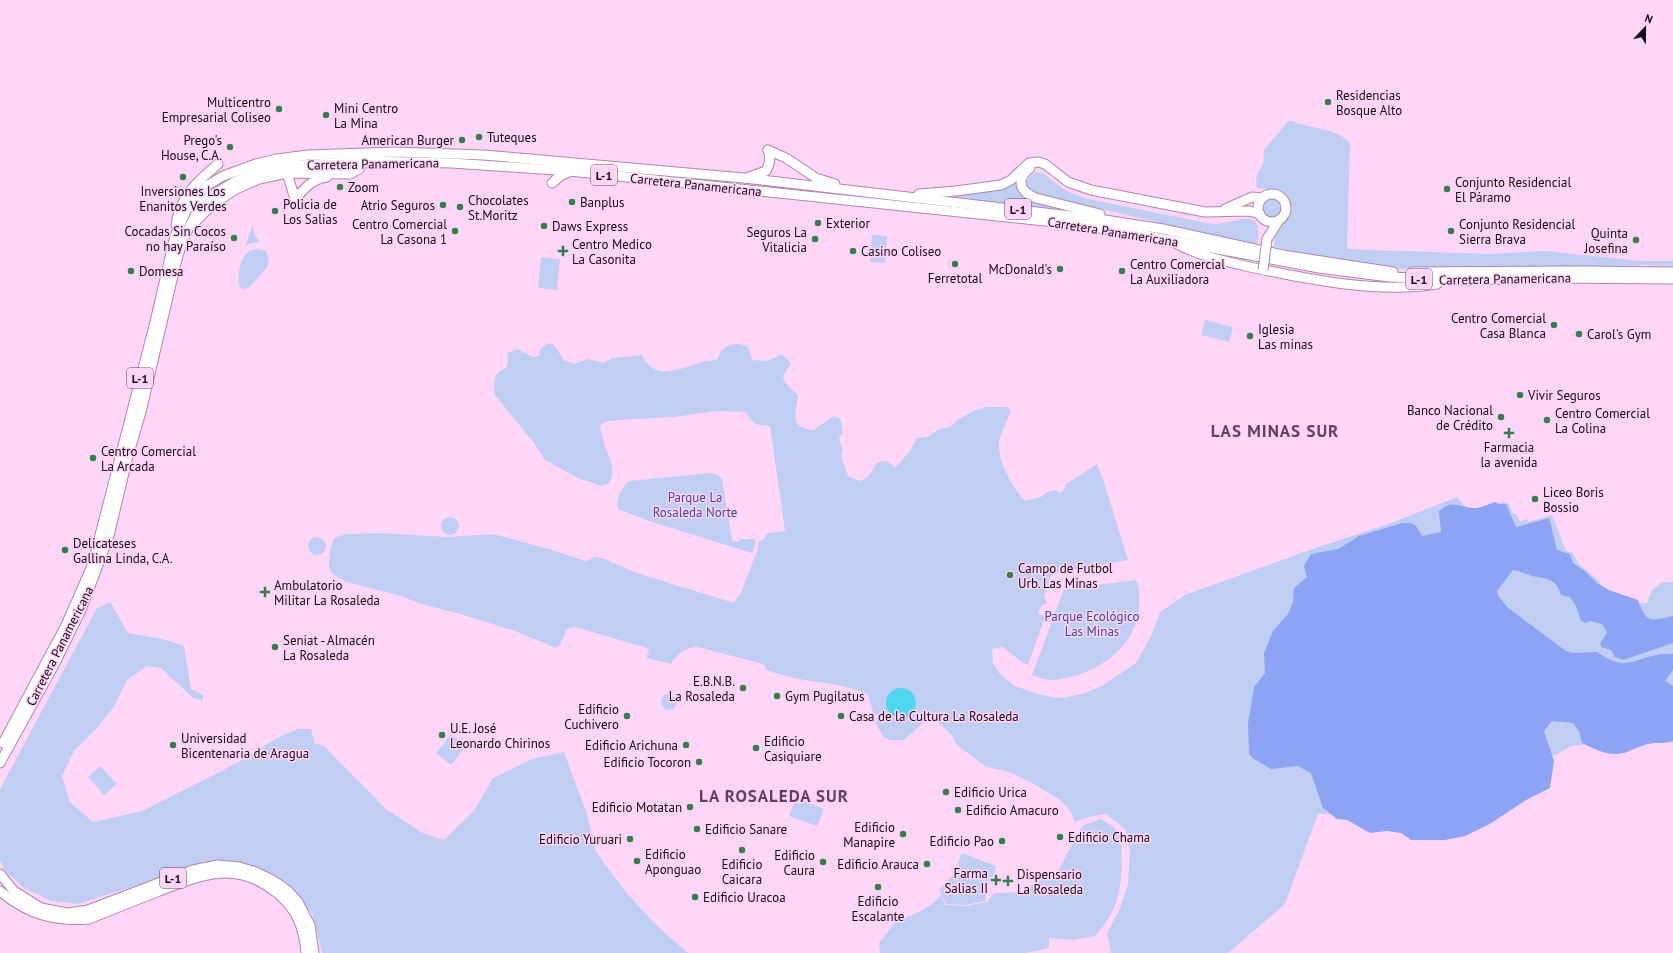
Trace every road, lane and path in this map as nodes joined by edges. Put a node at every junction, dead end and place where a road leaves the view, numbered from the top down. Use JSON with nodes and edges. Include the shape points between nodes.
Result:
{"nodes":[{"id":1,"x":356,"y":149,"type":"dead end"},
{"id":2,"x":394,"y":152,"type":"junction"},
{"id":3,"x":364,"y":161,"type":"junction"},
{"id":4,"x":218,"y":164,"type":"dead end"},
{"id":5,"x":570,"y":172,"type":"junction"},
{"id":6,"x":286,"y":173,"type":"junction"},
{"id":7,"x":350,"y":174,"type":"junction"},
{"id":8,"x":1059,"y":176,"type":"junction"},
{"id":9,"x":744,"y":178,"type":"junction"},
{"id":10,"x":552,"y":183,"type":"dead end"},
{"id":11,"x":873,"y":193,"type":"junction"},
{"id":12,"x":1262,"y":198,"type":"junction"},
{"id":13,"x":1218,"y":212,"type":"junction"},
{"id":14,"x":1261,"y":216,"type":"junction"},
{"id":15,"x":1279,"y":220,"type":"junction"},
{"id":16,"x":1164,"y":229,"type":"junction"},
{"id":17,"x":179,"y":238,"type":"junction"},
{"id":18,"x":1267,"y":239,"type":"junction"},
{"id":19,"x":1169,"y":240,"type":"junction"},
{"id":20,"x":1263,"y":270,"type":"junction"},
{"id":21,"x":1673,"y":272,"type":"edge"},
{"id":22,"x":1673,"y":279,"type":"edge"},
{"id":23,"x":1465,"y":280,"type":"junction"},
{"id":24,"x":0,"y":750,"type":"edge"},
{"id":25,"x":0,"y":763,"type":"edge"},
{"id":26,"x":0,"y":874,"type":"edge"},
{"id":27,"x":0,"y":891,"type":"edge"},
{"id":28,"x":306,"y":953,"type":"edge"},
{"id":29,"x":314,"y":953,"type":"edge"}],
"edges":[{"from":1,"to":2,"type":"main road"},
{"from":2,"to":9,"type":"main road","name":"Carretera Panamericana","number":"L-1","via":[[484,155]]},
{"from":2,"to":17,"type":"main road","name":"Carretera Panamericana","number":"L-1","via":[[308,155],[256,164],[238,170],[208,185],[197,196],[186,211]]},
{"from":3,"to":5,"type":"main road","name":"Carretera Panamericana","number":"L-1","via":[[452,163]]},
{"from":3,"to":7,"type":"main road","via":[[359,170]]},
{"from":3,"to":17,"type":"main road","name":"Carretera Panamericana","number":"L-1","via":[[283,166],[248,175],[207,198]]},
{"from":4,"to":17,"type":"main road","via":[[189,191],[181,206],[177,218]]},
{"from":5,"to":10,"type":"main road"},
{"from":5,"to":19,"type":"main road","name":"Carretera Panamericana","number":"L-1","via":[[1073,224]]},
{"from":6,"to":7,"type":"main road","number":"L-1"},
{"from":6,"to":7,"type":"main road","via":[[295,200],[308,184],[319,178]]},
{"from":6,"to":17,"type":"main road","number":"L-1","via":[[259,178],[236,189],[199,216]]},
{"from":8,"to":11,"type":"main road","number":"L-1","via":[[1045,164],[1038,162],[1029,163],[1011,180],[1001,185],[928,194]]},
{"from":8,"to":13,"type":"main road","number":"L-1","via":[[1091,190],[1199,211]]},
{"from":8,"to":16,"type":"main road","number":"L-1","via":[[1045,169],[1031,168],[1021,178],[1022,188],[1028,195],[1036,198]]},
{"from":9,"to":11,"type":"main road","name":"Carretera Panamericana","number":"L-1"},
{"from":9,"to":11,"type":"main road","number":"L-1","via":[[766,171],[770,159],[768,150],[786,158],[816,178]]},
{"from":11,"to":16,"type":"main road","name":"Carretera Panamericana","number":"L-1","via":[[1068,215]]},
{"from":12,"to":13,"type":"main road","number":"L-1","via":[[1252,197]]},
{"from":12,"to":14,"type":"main road","number":"L-1","via":[[1258,206]]},
{"from":12,"to":15,"type":"main road","number":"L-1","via":[[1274,194],[1285,201],[1285,214]]},
{"from":13,"to":14,"type":"main road","number":"L-1","via":[[1249,211]]},
{"from":14,"to":15,"type":"main road","number":"L-1","via":[[1271,222]]},
{"from":14,"to":18,"type":"main road","number":"L-1"},
{"from":15,"to":18,"type":"main road","number":"L-1"},
{"from":16,"to":21,"type":"main road","name":"Carretera Panamericana","number":"L-1","via":[[1283,255],[1391,272]]},
{"from":17,"to":24,"type":"main road","name":"Carretera Panamericana","number":"L-1","via":[[92,566],[66,625]]},
{"from":17,"to":25,"type":"main road","name":"Carretera Panamericana","number":"L-1","via":[[176,263],[141,412],[107,542],[81,610]]},
{"from":18,"to":20,"type":"main road","number":"L-1","bridge":true},
{"from":19,"to":20,"type":"main road","number":"L-1","via":[[1210,258]]},
{"from":19,"to":23,"type":"main road","name":"Carretera Panamericana","number":"L-1","via":[[1352,274]]},
{"from":20,"to":23,"type":"main road","number":"L-1","via":[[1359,285],[1434,285]]},
{"from":22,"to":23,"type":"main road","name":"Carretera Panamericana","number":"L-1"},
{"from":26,"to":29,"type":"main road","number":"L-1","via":[[14,891],[41,908],[68,913],[88,910],[193,870],[218,865],[239,867],[274,881],[298,902],[310,925]]},
{"from":27,"to":28,"type":"main road","number":"L-1","via":[[38,914],[58,920],[89,919],[194,878],[216,872],[236,873],[267,885],[290,904],[305,936]]}]}
